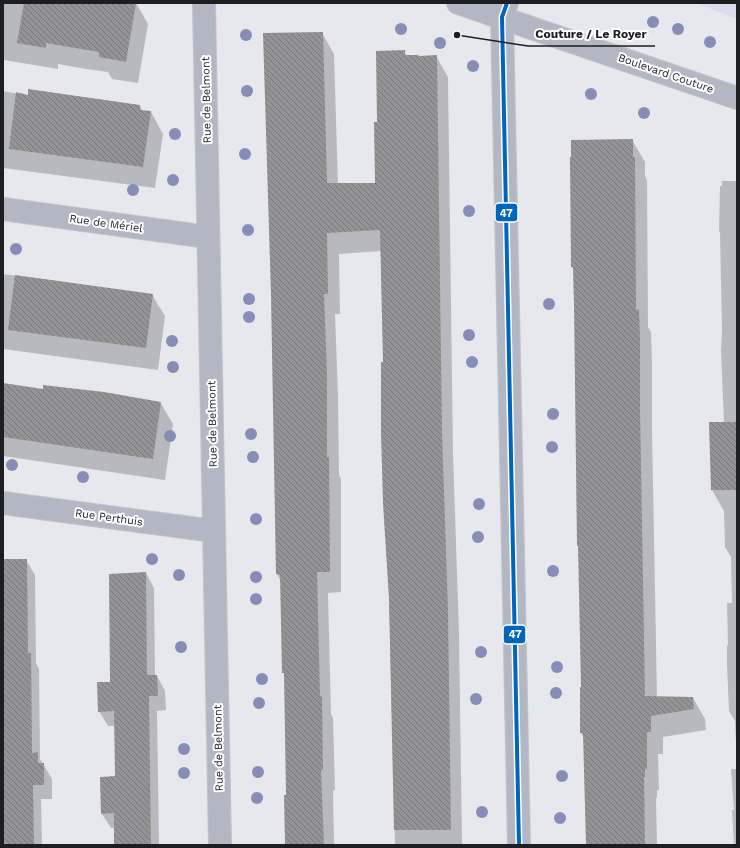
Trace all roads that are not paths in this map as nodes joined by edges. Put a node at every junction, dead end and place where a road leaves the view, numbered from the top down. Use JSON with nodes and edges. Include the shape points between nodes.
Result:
{"nodes":[{"id":1,"x":204,"y":3,"type":"edge"},
{"id":2,"x":458,"y":3,"type":"edge"},
{"id":3,"x":505,"y":10,"type":"edge"},
{"id":4,"x":737,"y":98,"type":"edge"},
{"id":5,"x":3,"y":209,"type":"edge"},
{"id":6,"x":208,"y":237,"type":"junction"},
{"id":7,"x":3,"y":503,"type":"edge"},
{"id":8,"x":214,"y":532,"type":"junction"},
{"id":9,"x":220,"y":845,"type":"edge"},
{"id":10,"x":519,"y":845,"type":"edge"}],
"edges":[{"from":1,"to":6,"type":"street","name":"Rue de Belmont"},
{"from":2,"to":3,"type":"street","name":"Boulevard Couture"},
{"from":3,"to":4,"type":"street","name":"Boulevard Couture"},
{"from":3,"to":10,"type":"street"},
{"from":5,"to":6,"type":"street","name":"Rue de Mériel"},
{"from":6,"to":8,"type":"street","name":"Rue de Belmont"},
{"from":7,"to":8,"type":"street","name":"Rue Perthuis"},
{"from":8,"to":9,"type":"street","name":"Rue de Belmont"}]}
